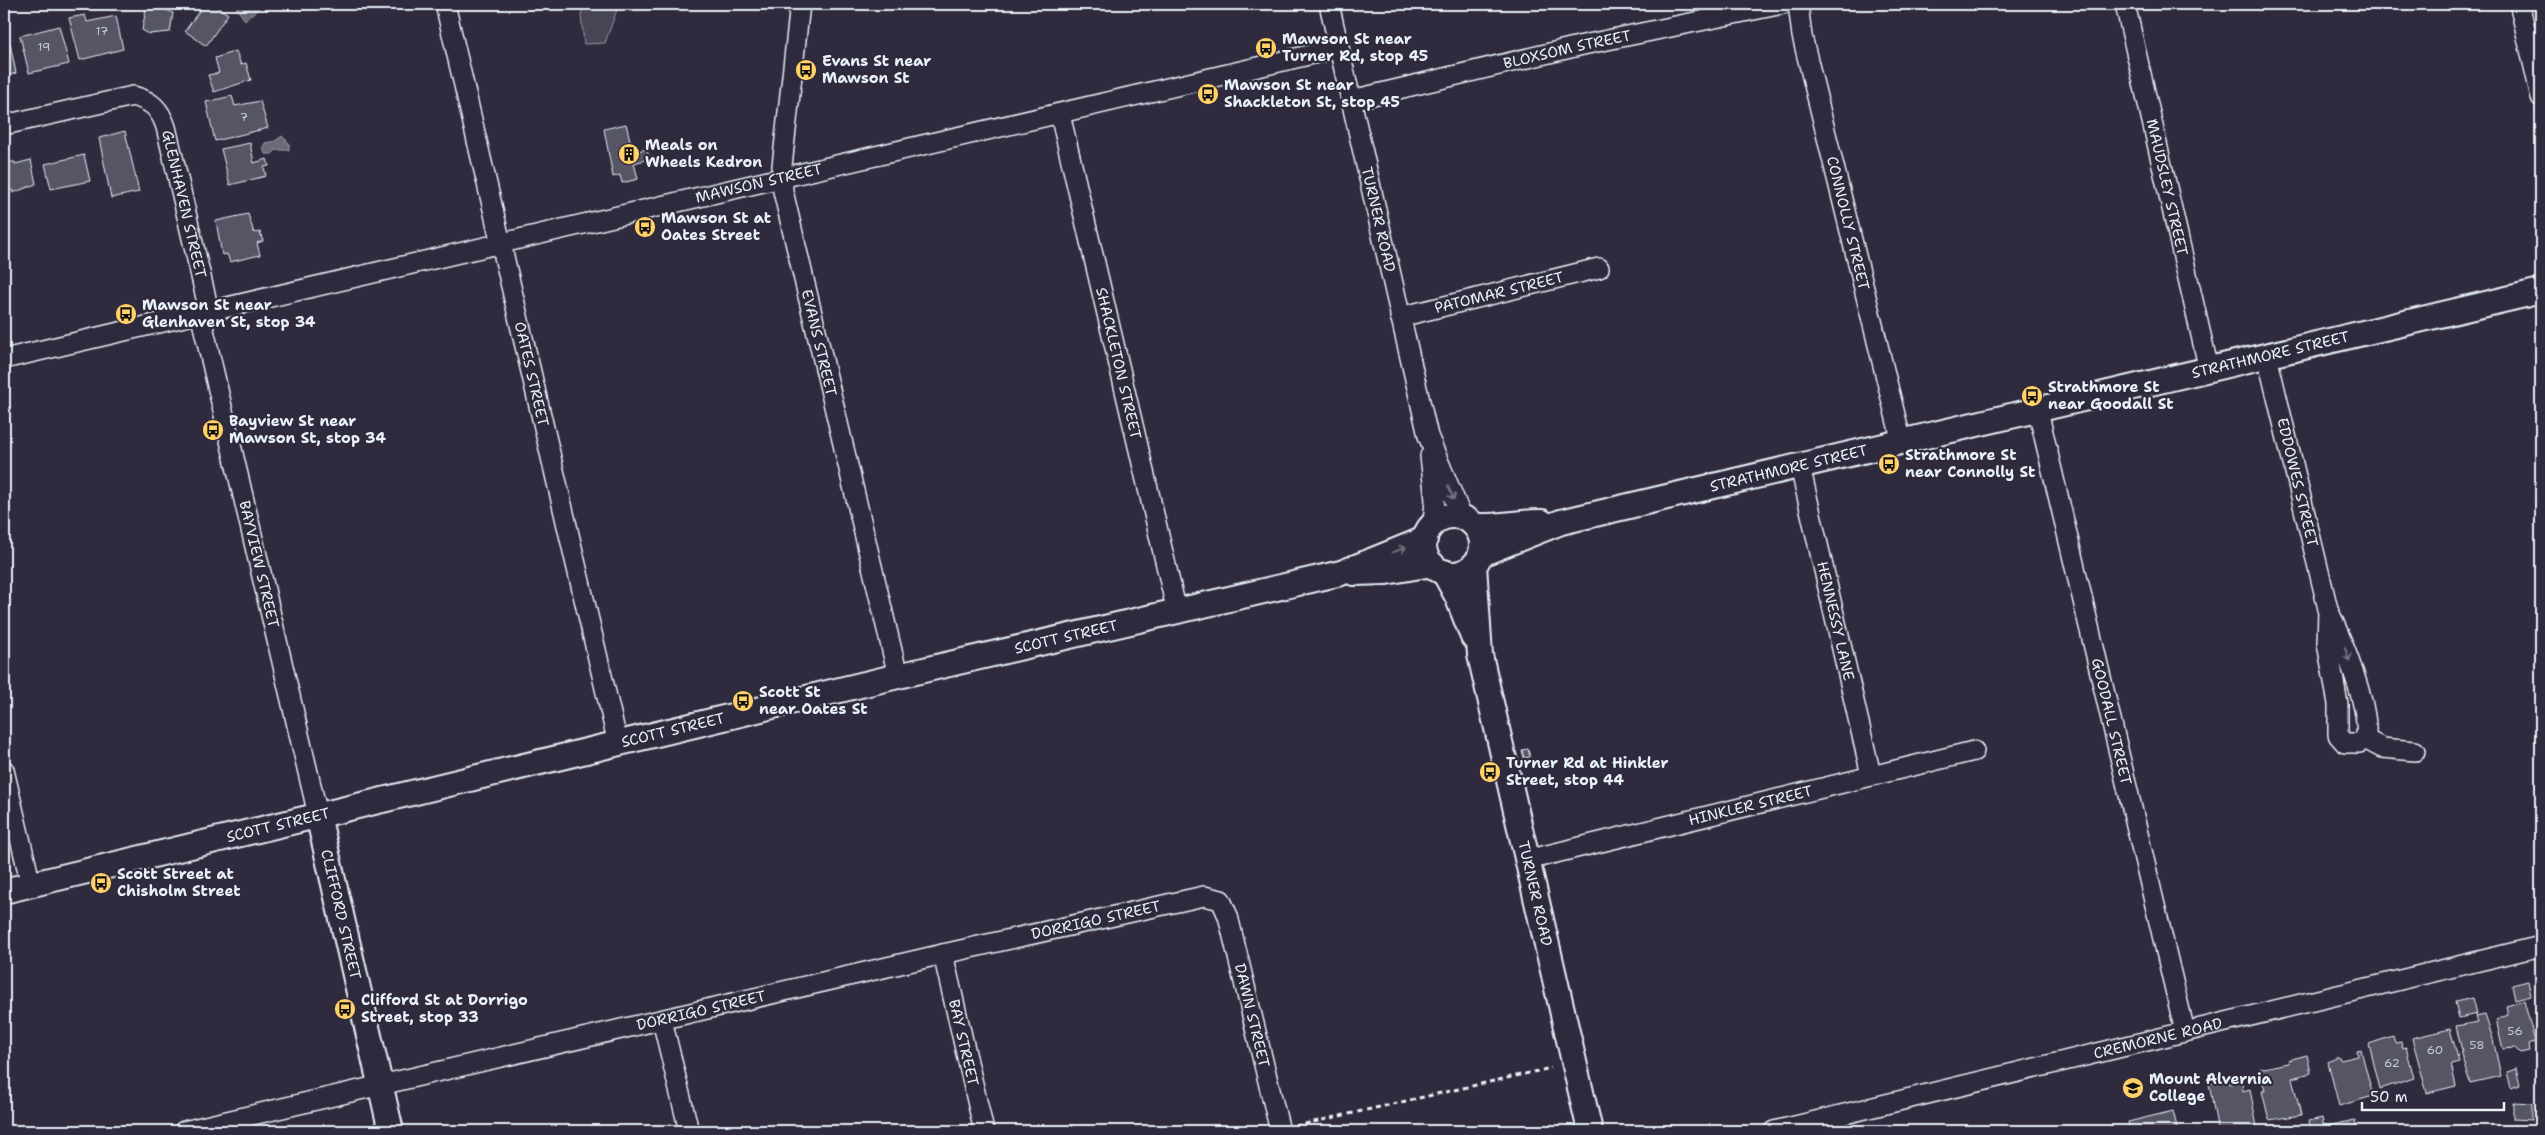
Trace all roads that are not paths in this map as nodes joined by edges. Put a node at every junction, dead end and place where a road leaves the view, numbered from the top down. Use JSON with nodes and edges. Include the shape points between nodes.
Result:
{"nodes":[{"id":1,"x":445,"y":4,"type":"edge"},
{"id":2,"x":800,"y":4,"type":"edge"},
{"id":3,"x":1329,"y":4,"type":"edge"},
{"id":4,"x":1783,"y":4,"type":"edge"},
{"id":5,"x":1798,"y":4,"type":"edge"},
{"id":6,"x":2124,"y":4,"type":"edge"},
{"id":7,"x":2520,"y":7,"type":"dead end"},
{"id":8,"x":1339,"y":48,"type":"junction"},
{"id":9,"x":2541,"y":97,"type":"edge"},
{"id":10,"x":1352,"y":100,"type":"junction"},
{"id":11,"x":1060,"y":114,"type":"junction"},
{"id":12,"x":4,"y":125,"type":"edge"},
{"id":13,"x":782,"y":178,"type":"junction"},
{"id":14,"x":500,"y":244,"type":"junction"},
{"id":15,"x":1599,"y":268,"type":"dead end"},
{"id":16,"x":2541,"y":291,"type":"edge"},
{"id":17,"x":204,"y":312,"type":"junction"},
{"id":18,"x":1400,"y":317,"type":"junction"},
{"id":19,"x":2267,"y":356,"type":"junction"},
{"id":20,"x":4,"y":359,"type":"edge"},
{"id":21,"x":2209,"y":370,"type":"junction"},
{"id":22,"x":2038,"y":411,"type":"junction"},
{"id":23,"x":1428,"y":436,"type":"junction"},
{"id":24,"x":1902,"y":443,"type":"junction"},
{"id":25,"x":1800,"y":466,"type":"junction"},
{"id":26,"x":1469,"y":522,"type":"junction"},
{"id":27,"x":1561,"y":522,"type":"junction"},
{"id":28,"x":1429,"y":532,"type":"junction"},
{"id":29,"x":1477,"y":560,"type":"junction"},
{"id":30,"x":1438,"y":568,"type":"junction"},
{"id":31,"x":1341,"y":573,"type":"junction"},
{"id":32,"x":2328,"y":610,"type":"junction"},
{"id":33,"x":1177,"y":612,"type":"junction"},
{"id":34,"x":1480,"y":655,"type":"junction"},
{"id":35,"x":898,"y":676,"type":"junction"},
{"id":36,"x":2364,"y":738,"type":"junction"},
{"id":37,"x":618,"y":744,"type":"junction"},
{"id":38,"x":1974,"y":751,"type":"dead end"},
{"id":39,"x":2415,"y":751,"type":"dead end"},
{"id":40,"x":4,"y":770,"type":"edge"},
{"id":41,"x":1872,"y":775,"type":"junction"},
{"id":42,"x":318,"y":815,"type":"junction"},
{"id":43,"x":1527,"y":860,"type":"junction"},
{"id":44,"x":30,"y":885,"type":"junction"},
{"id":45,"x":4,"y":891,"type":"edge"},
{"id":46,"x":1221,"y":900,"type":"joint"},
{"id":47,"x":2541,"y":946,"type":"edge"},
{"id":48,"x":943,"y":954,"type":"junction"},
{"id":49,"x":662,"y":1020,"type":"junction"},
{"id":50,"x":2185,"y":1032,"type":"junction"},
{"id":51,"x":381,"y":1085,"type":"junction"},
{"id":52,"x":1280,"y":1130,"type":"edge"},
{"id":53,"x":184,"y":1131,"type":"edge"},
{"id":54,"x":391,"y":1131,"type":"edge"},
{"id":55,"x":689,"y":1131,"type":"edge"},
{"id":56,"x":984,"y":1131,"type":"edge"},
{"id":57,"x":1590,"y":1131,"type":"edge"},
{"id":58,"x":1774,"y":1131,"type":"edge"}],
"edges":[{"from":1,"to":14,"type":"street","name":"OATES STREET"},
{"from":2,"to":13,"type":"street","name":"EVANS STREET"},
{"from":3,"to":8,"type":"street","name":"TURNER ROAD"},
{"from":4,"to":10,"type":"street","name":"BLOXSOM STREET","via":[[1582,45]]},
{"from":5,"to":24,"type":"street","name":"CONNOLLY STREET","via":[[1802,36]]},
{"from":6,"to":21,"type":"street","name":"MAUDSLEY STREET"},
{"from":7,"to":9,"type":"street"},
{"from":8,"to":10,"type":"street","name":"TURNER ROAD"},
{"from":8,"to":11,"type":"street","name":"MAWSON STREET"},
{"from":10,"to":18,"type":"street","name":"TURNER ROAD"},
{"from":11,"to":13,"type":"street","name":"MAWSON STREET"},
{"from":11,"to":33,"type":"street","name":"SHACKLETON STREET"},
{"from":12,"to":17,"type":"street","name":"GLENHAVEN STREET","via":[[125,97],[155,95],[166,127]]},
{"from":13,"to":14,"type":"street","name":"MAWSON STREET"},
{"from":13,"to":35,"type":"street","name":"EVANS STREET"},
{"from":14,"to":17,"type":"street","name":"MAWSON STREET"},
{"from":14,"to":37,"type":"street","name":"OATES STREET"},
{"from":15,"to":18,"type":"street","name":"PATOMAR STREET"},
{"from":16,"to":19,"type":"street","name":"STRATHMORE STREET"},
{"from":17,"to":20,"type":"street","name":"MAWSON STREET"},
{"from":17,"to":42,"type":"street","name":"BAYVIEW STREET"},
{"from":18,"to":23,"type":"street","name":"TURNER ROAD"},
{"from":19,"to":21,"type":"street","name":"STRATHMORE STREET"},
{"from":19,"to":32,"type":"street","name":"EDDOWES STREET"},
{"from":21,"to":22,"type":"street","name":"STRATHMORE STREET"},
{"from":22,"to":24,"type":"street","name":"STRATHMORE STREET"},
{"from":22,"to":50,"type":"street","name":"GOODALL STREET"},
{"from":23,"to":26,"type":"street","name":"TURNER ROAD","one_way":true},
{"from":23,"to":28,"type":"street","name":"TURNER ROAD","via":[[1435,500]]},
{"from":24,"to":25,"type":"street","name":"STRATHMORE STREET"},
{"from":25,"to":27,"type":"street","name":"STRATHMORE STREET"},
{"from":25,"to":41,"type":"street","name":"HENNESSY LANE"},
{"from":26,"to":27,"type":"street","name":"STRATHMORE STREET","via":[[1498,527],[1523,522]]},
{"from":26,"to":28,"type":"street","via":[[1447,517]]},
{"from":26,"to":29,"type":"street","name":"TURNER ROAD","via":[[1481,539]]},
{"from":27,"to":29,"type":"street","name":"STRATHMORE STREET"},
{"from":28,"to":30,"type":"street","name":"TURNER ROAD","via":[[1427,556]]},
{"from":31,"to":28,"type":"street","name":"SCOTT STREET","one_way":true},
{"from":29,"to":30,"type":"street","via":[[1460,573]]},
{"from":29,"to":34,"type":"street","name":"TURNER ROAD"},
{"from":30,"to":31,"type":"street","name":"SCOTT STREET"},
{"from":30,"to":34,"type":"street","name":"TURNER ROAD","via":[[1457,596]]},
{"from":31,"to":33,"type":"street","name":"SCOTT STREET"},
{"from":32,"to":36,"type":"street","name":"EDDOWES STREET","one_way":true,"via":[[2350,662],[2366,721]]},
{"from":32,"to":36,"type":"street","name":"EDDOWES STREET","via":[[2327,643],[2338,704],[2338,735],[2340,740],[2351,744]]},
{"from":33,"to":35,"type":"street","name":"SCOTT STREET"},
{"from":34,"to":43,"type":"street","name":"TURNER ROAD"},
{"from":35,"to":37,"type":"street","name":"SCOTT STREET"},
{"from":36,"to":39,"type":"street","via":[[2382,748]]},
{"from":37,"to":42,"type":"street","name":"SCOTT STREET"},
{"from":38,"to":41,"type":"street","name":"HINKLER STREET"},
{"from":40,"to":44,"type":"street"},
{"from":41,"to":43,"type":"street","name":"HINKLER STREET"},
{"from":42,"to":44,"type":"street","name":"SCOTT STREET"},
{"from":42,"to":51,"type":"street","name":"CLIFFORD STREET"},
{"from":43,"to":57,"type":"street","name":"TURNER ROAD"},
{"from":44,"to":45,"type":"street","name":"SCOTT STREET"},
{"from":46,"to":48,"type":"street","name":"DORRIGO STREET","via":[[1204,896]]},
{"from":46,"to":52,"type":"street","name":"DAWN STREET","via":[[1228,916]]},
{"from":47,"to":50,"type":"street","name":"CREMORNE ROAD"},
{"from":48,"to":49,"type":"street","name":"DORRIGO STREET"},
{"from":48,"to":56,"type":"street","name":"BAY STREET"},
{"from":49,"to":51,"type":"street","name":"DORRIGO STREET"},
{"from":49,"to":55,"type":"street"},
{"from":50,"to":58,"type":"street","name":"CREMORNE ROAD"},
{"from":51,"to":53,"type":"street","name":"DORRIGO STREET"},
{"from":51,"to":54,"type":"street","name":"CLIFFORD STREET"}]}
